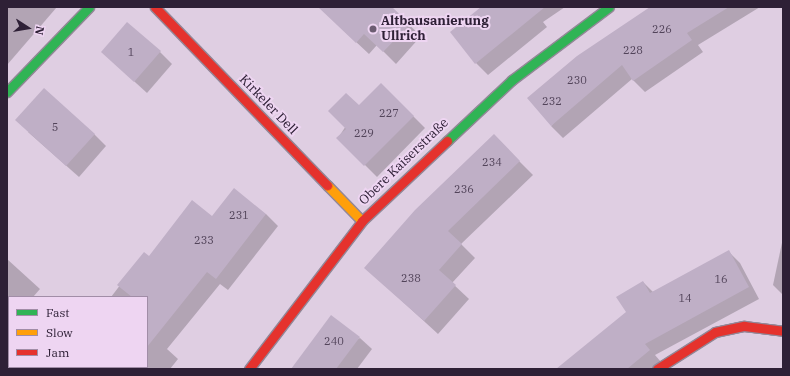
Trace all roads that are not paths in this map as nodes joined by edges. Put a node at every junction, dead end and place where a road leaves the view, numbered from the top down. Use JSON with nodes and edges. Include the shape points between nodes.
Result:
{"nodes":[{"id":1,"x":89,"y":7,"type":"edge"},
{"id":2,"x":155,"y":7,"type":"edge"},
{"id":3,"x":609,"y":7,"type":"edge"},
{"id":4,"x":7,"y":92,"type":"edge"},
{"id":5,"x":362,"y":221,"type":"junction"},
{"id":6,"x":783,"y":331,"type":"edge"},
{"id":7,"x":249,"y":369,"type":"edge"},
{"id":8,"x":657,"y":369,"type":"edge"}],
"edges":[{"from":1,"to":4,"type":"street"},
{"from":2,"to":5,"type":"street","name":"Kirkeler Dell"},
{"from":3,"to":5,"type":"street","name":"Obere Kaiserstraße","via":[[512,80]]},
{"from":5,"to":7,"type":"street","name":"Obere Kaiserstraße"},
{"from":6,"to":8,"type":"street","via":[[744,326],[715,332]]}]}
